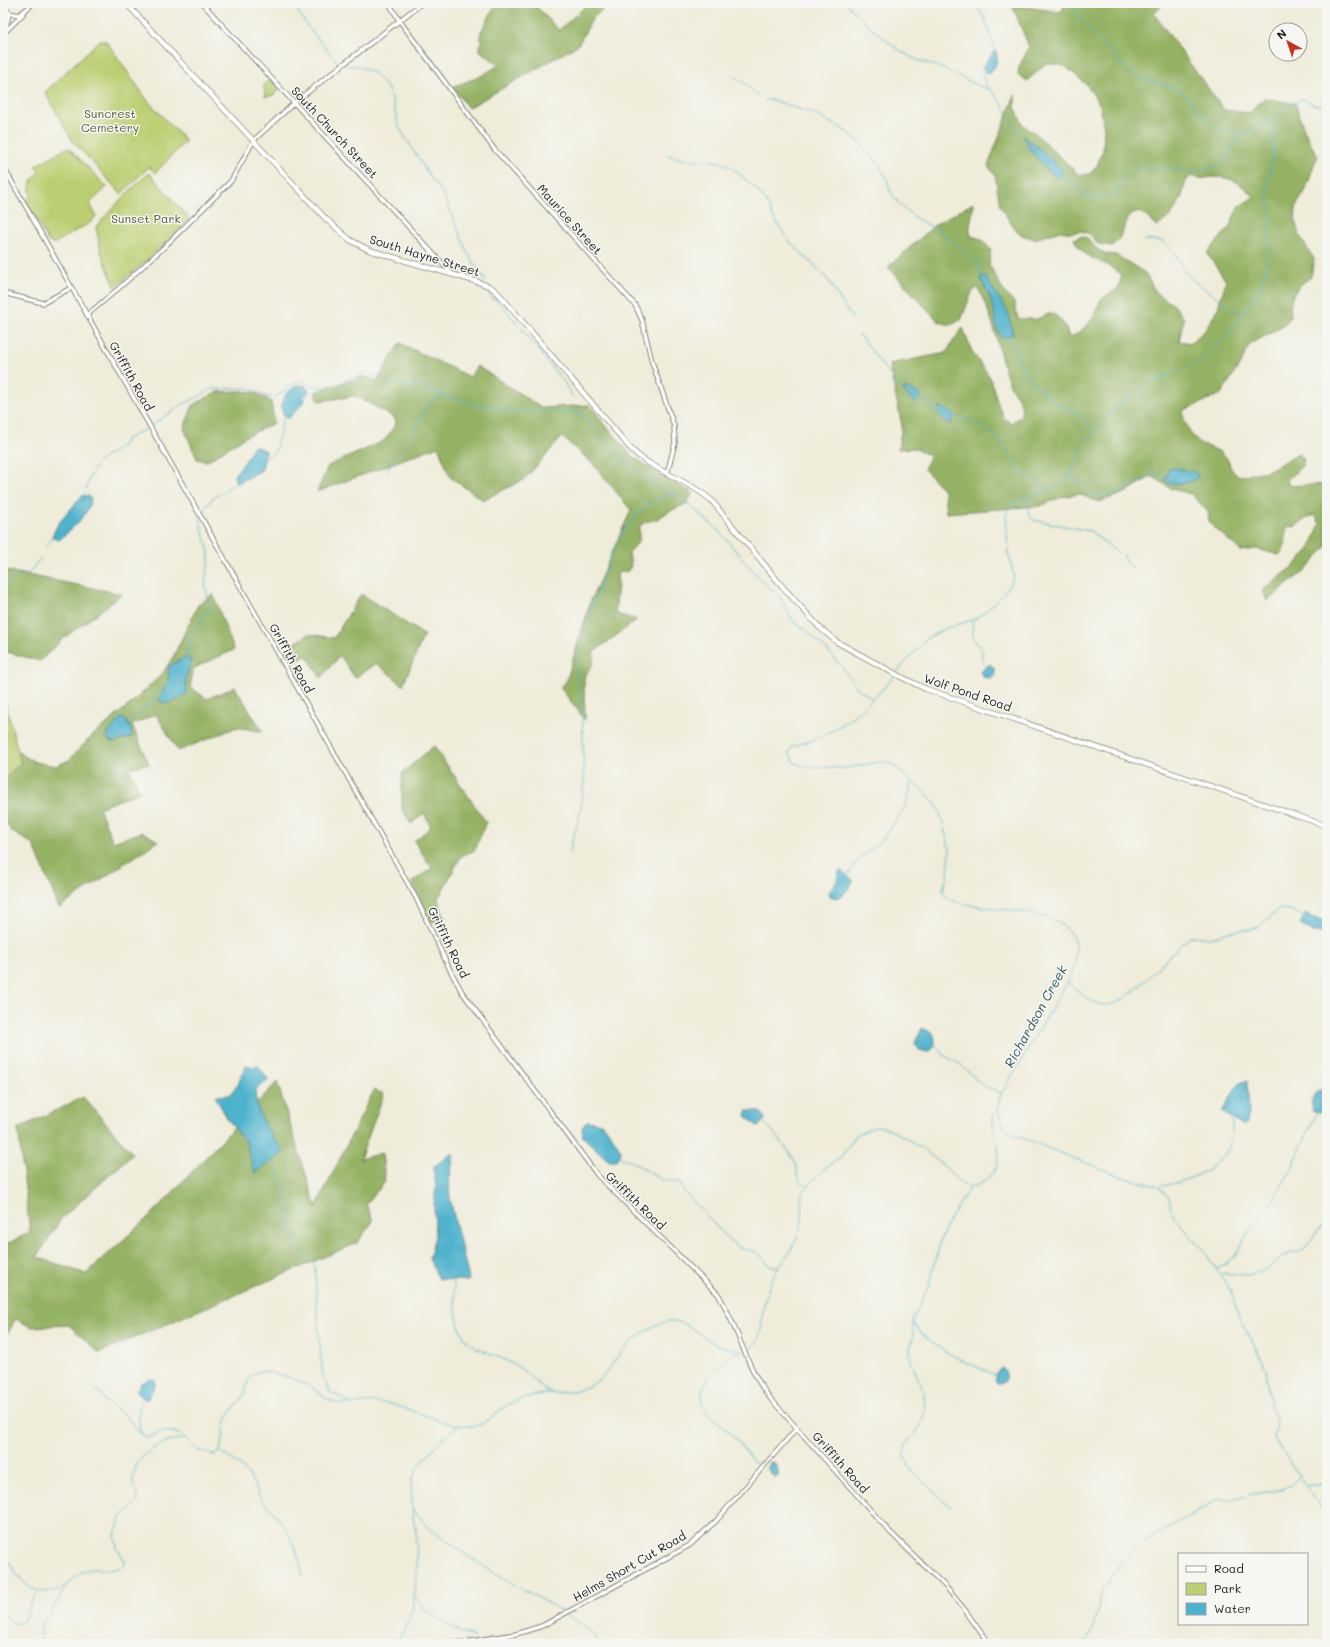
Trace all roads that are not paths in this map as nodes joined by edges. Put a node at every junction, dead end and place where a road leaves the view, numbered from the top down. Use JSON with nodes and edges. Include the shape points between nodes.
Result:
{"nodes":[{"id":1,"x":34,"y":3,"type":"edge"},
{"id":2,"x":126,"y":3,"type":"edge"},
{"id":3,"x":202,"y":3,"type":"edge"},
{"id":4,"x":389,"y":3,"type":"edge"},
{"id":5,"x":422,"y":3,"type":"edge"},
{"id":6,"x":3,"y":6,"type":"edge"},
{"id":7,"x":9,"y":13,"type":"junction"},
{"id":8,"x":23,"y":13,"type":"junction"},
{"id":9,"x":399,"y":20,"type":"junction"},
{"id":10,"x":4,"y":33,"type":"junction"},
{"id":11,"x":3,"y":39,"type":"edge"},
{"id":12,"x":295,"y":102,"type":"junction"},
{"id":13,"x":254,"y":140,"type":"junction"},
{"id":14,"x":3,"y":166,"type":"edge"},
{"id":15,"x":454,"y":275,"type":"junction"},
{"id":16,"x":71,"y":288,"type":"junction"},
{"id":17,"x":3,"y":292,"type":"edge"},
{"id":18,"x":86,"y":315,"type":"junction"},
{"id":19,"x":667,"y":474,"type":"junction"},
{"id":20,"x":1327,"y":826,"type":"edge"},
{"id":21,"x":797,"y":1428,"type":"junction"},
{"id":22,"x":452,"y":1644,"type":"edge"},
{"id":23,"x":989,"y":1644,"type":"edge"}],
"edges":[{"from":1,"to":8,"type":"street"},
{"from":2,"to":13,"type":"main road","name":"South Hayne Street"},
{"from":3,"to":12,"type":"street","name":"South Church Street"},
{"from":4,"to":9,"type":"street","name":"Maurice Street"},
{"from":5,"to":9,"type":"street"},
{"from":6,"to":7,"type":"main road"},
{"from":7,"to":8,"type":"street"},
{"from":7,"to":10,"type":"main road"},
{"from":8,"to":10,"type":"street"},
{"from":9,"to":12,"type":"street"},
{"from":9,"to":19,"type":"street","name":"Maurice Street","via":[[495,150],[635,305],[642,320],[655,372],[674,426],[675,443]]},
{"from":10,"to":11,"type":"main road"},
{"from":12,"to":13,"type":"street"},
{"from":12,"to":15,"type":"street","name":"South Church Street"},
{"from":13,"to":15,"type":"main road","name":"South Hayne Street","via":[[331,224],[350,240],[376,252]]},
{"from":13,"to":18,"type":"street","via":[[231,181],[161,250]]},
{"from":14,"to":16,"type":"street","name":"Griffith Road"},
{"from":15,"to":19,"type":"main road","name":"South Hayne Street","via":[[486,285],[499,294],[631,449],[645,462]]},
{"from":16,"to":17,"type":"street","via":[[43,303]]},
{"from":16,"to":18,"type":"street","name":"Griffith Road"},
{"from":18,"to":21,"type":"street","name":"Griffith Road","via":[[416,898],[462,992],[598,1176],[716,1291],[764,1391]]},
{"from":19,"to":20,"type":"main road","name":"Wolf Pond Road","via":[[711,500],[819,627],[837,642],[893,673],[926,688]]},
{"from":21,"to":22,"type":"street","name":"Helms Short Cut Road","via":[[721,1515],[690,1545],[542,1626],[516,1634]]},
{"from":21,"to":23,"type":"street","name":"Griffith Road","via":[[897,1540],[945,1586]]}]}
